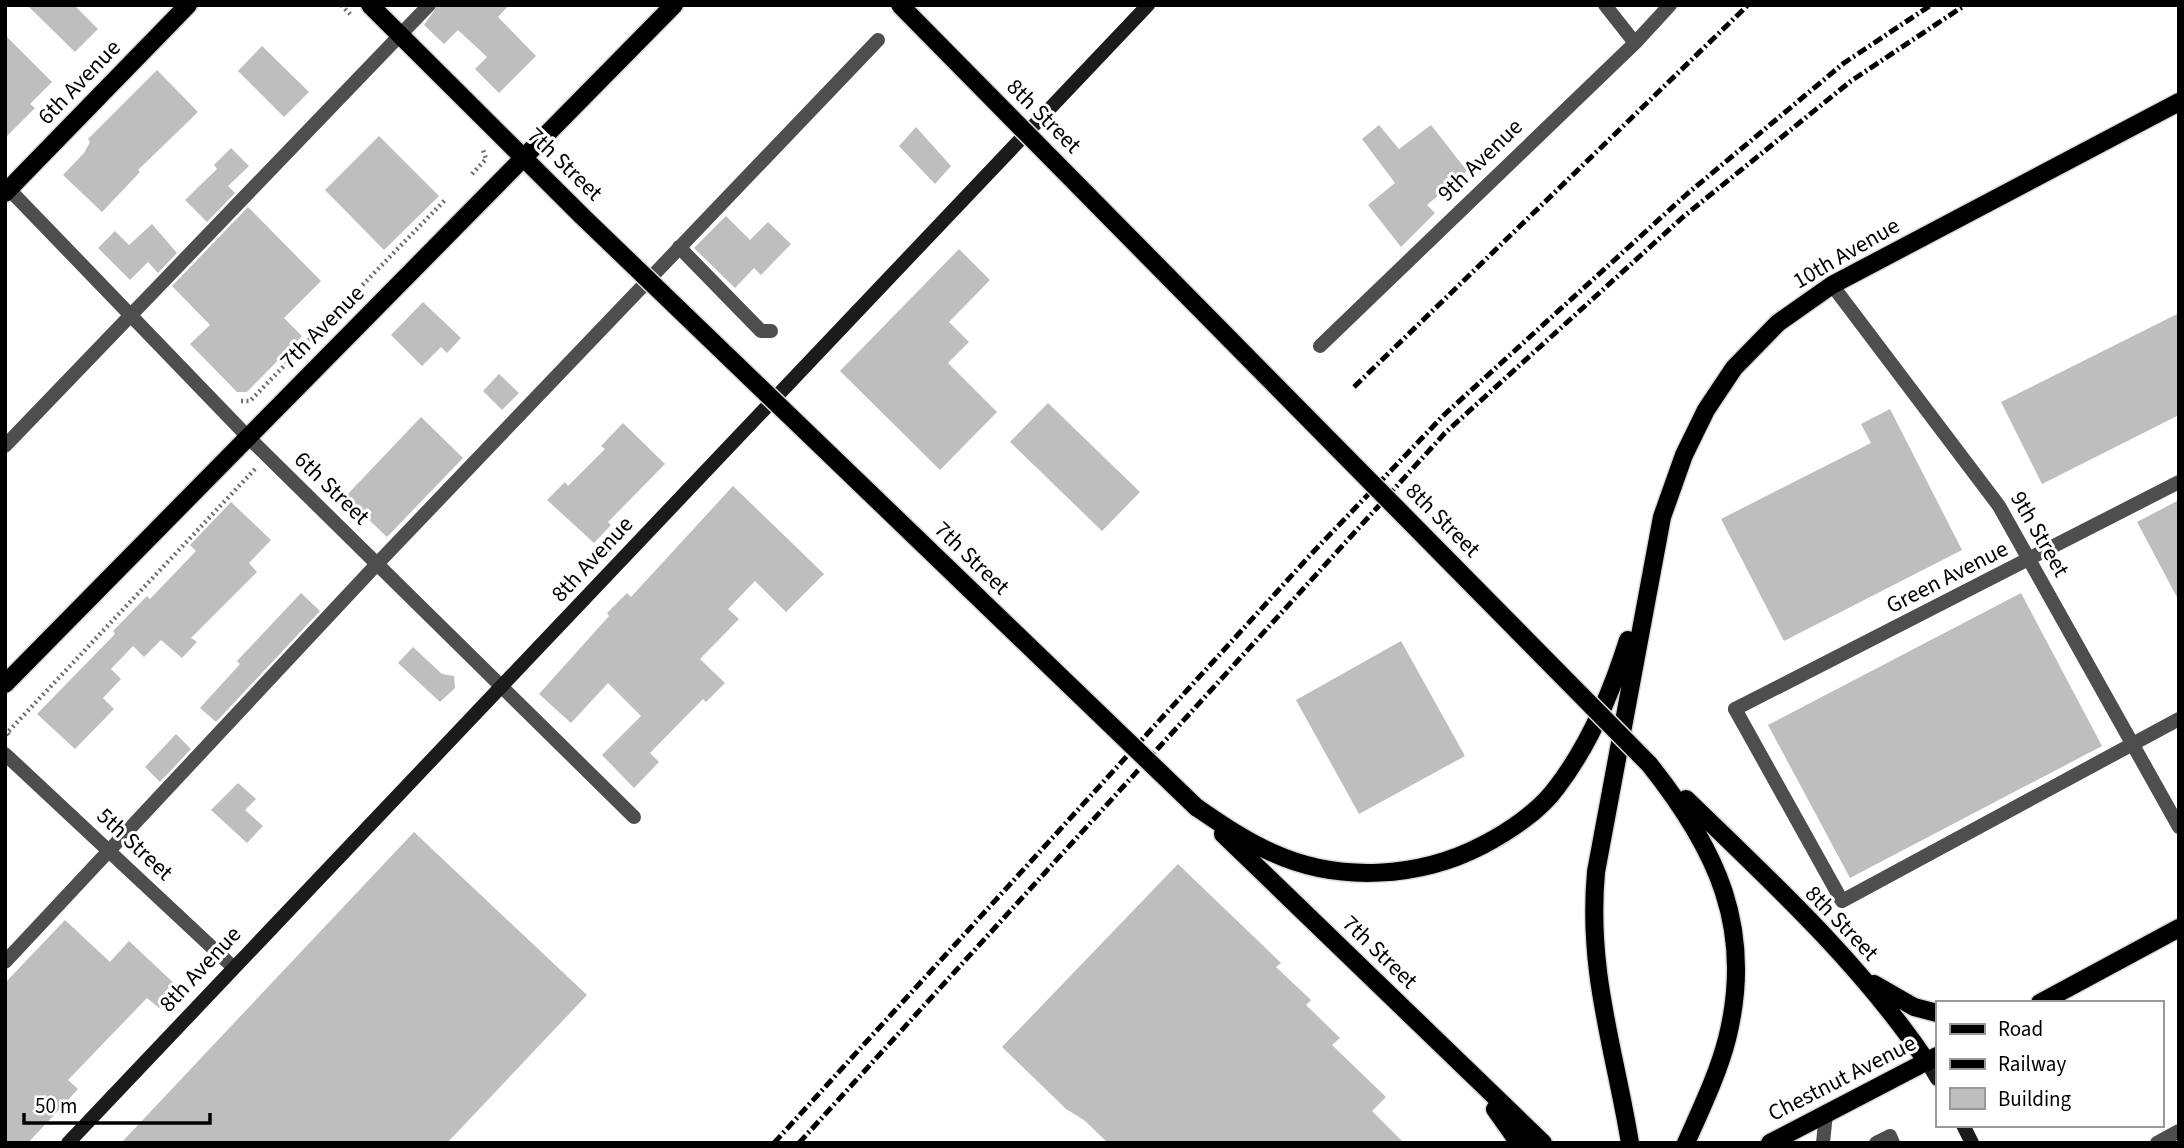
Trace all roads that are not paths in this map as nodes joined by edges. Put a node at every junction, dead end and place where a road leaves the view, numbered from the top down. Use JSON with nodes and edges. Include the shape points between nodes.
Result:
{"nodes":[{"id":1,"x":188,"y":5,"type":"edge"},
{"id":2,"x":370,"y":5,"type":"edge"},
{"id":3,"x":429,"y":5,"type":"edge"},
{"id":4,"x":674,"y":5,"type":"edge"},
{"id":5,"x":901,"y":5,"type":"edge"},
{"id":6,"x":1148,"y":5,"type":"edge"},
{"id":7,"x":1605,"y":5,"type":"edge"},
{"id":8,"x":1670,"y":5,"type":"edge"},
{"id":9,"x":400,"y":35,"type":"junction"},
{"id":10,"x":878,"y":40,"type":"dead end"},
{"id":11,"x":1635,"y":43,"type":"junction"},
{"id":12,"x":2179,"y":102,"type":"edge"},
{"id":13,"x":524,"y":159,"type":"junction"},
{"id":14,"x":7,"y":189,"type":"edge"},
{"id":15,"x":679,"y":247,"type":"junction"},
{"id":16,"x":1832,"y":285,"type":"junction"},
{"id":17,"x":132,"y":314,"type":"junction"},
{"id":18,"x":771,"y":331,"type":"dead end"},
{"id":19,"x":1320,"y":346,"type":"dead end"},
{"id":20,"x":248,"y":437,"type":"junction"},
{"id":21,"x":5,"y":446,"type":"edge"},
{"id":22,"x":2179,"y":482,"type":"edge"},
{"id":23,"x":1653,"y":556,"type":"junction"},
{"id":24,"x":2030,"y":560,"type":"junction"},
{"id":25,"x":377,"y":564,"type":"junction"},
{"id":26,"x":5,"y":684,"type":"edge"},
{"id":27,"x":501,"y":688,"type":"junction"},
{"id":28,"x":2179,"y":719,"type":"edge"},
{"id":29,"x":2133,"y":745,"type":"junction"},
{"id":30,"x":5,"y":754,"type":"edge"},
{"id":31,"x":1649,"y":764,"type":"junction"},
{"id":32,"x":1196,"y":807,"type":"junction"},
{"id":33,"x":634,"y":817,"type":"dead end"},
{"id":34,"x":2179,"y":827,"type":"edge"},
{"id":35,"x":108,"y":850,"type":"junction"},
{"id":36,"x":2179,"y":928,"type":"edge"},
{"id":37,"x":5,"y":962,"type":"edge"},
{"id":38,"x":233,"y":967,"type":"junction"},
{"id":39,"x":1857,"y":973,"type":"junction"},
{"id":40,"x":2044,"y":1001,"type":"edge"},
{"id":41,"x":1936,"y":1013,"type":"edge"},
{"id":42,"x":1450,"y":1055,"type":"junction"},
{"id":43,"x":1932,"y":1059,"type":"edge"},
{"id":44,"x":1826,"y":1113,"type":"junction"},
{"id":45,"x":1964,"y":1127,"type":"edge"},
{"id":46,"x":2179,"y":1131,"type":"edge"},
{"id":47,"x":68,"y":1143,"type":"edge"},
{"id":48,"x":1519,"y":1143,"type":"edge"},
{"id":49,"x":1543,"y":1143,"type":"edge"},
{"id":50,"x":1630,"y":1143,"type":"edge"},
{"id":51,"x":1686,"y":1143,"type":"edge"},
{"id":52,"x":1770,"y":1143,"type":"edge"},
{"id":53,"x":1823,"y":1143,"type":"edge"},
{"id":54,"x":1876,"y":1143,"type":"edge"},
{"id":55,"x":1893,"y":1143,"type":"edge"},
{"id":56,"x":1972,"y":1143,"type":"edge"},
{"id":57,"x":2157,"y":1143,"type":"edge"}],
"edges":[{"from":1,"to":14,"type":"main road","name":"6th Avenue"},
{"from":2,"to":9,"type":"main road","name":"7th Street"},
{"from":3,"to":9,"type":"street"},
{"from":4,"to":13,"type":"main road","name":"7th Avenue"},
{"from":5,"to":31,"type":"main road","name":"8th Street","bridge":true},
{"from":6,"to":27,"type":"street","name":"8th Avenue"},
{"from":7,"to":11,"type":"street"},
{"from":8,"to":11,"type":"street","name":"9th Avenue"},
{"from":9,"to":13,"type":"main road","name":"7th Street"},
{"from":9,"to":17,"type":"street"},
{"from":10,"to":15,"type":"street"},
{"from":11,"to":19,"type":"street","name":"9th Avenue"},
{"from":12,"to":16,"type":"main road","name":"10th Avenue"},
{"from":13,"to":20,"type":"main road","name":"7th Avenue"},
{"from":13,"to":32,"type":"main road","name":"7th Street","bridge":true},
{"from":14,"to":17,"type":"street","name":"6th Street"},
{"from":15,"to":18,"type":"street","via":[[761,331]]},
{"from":15,"to":25,"type":"street"},
{"from":16,"to":23,"type":"main road","name":"10th Avenue","via":[[1778,323],[1734,368],[1684,455]]},
{"from":16,"to":24,"type":"street","name":"9th Street","via":[[1999,506]]},
{"from":17,"to":20,"type":"street","name":"6th Street"},
{"from":17,"to":21,"type":"street"},
{"from":20,"to":25,"type":"street","name":"6th Street"},
{"from":20,"to":26,"type":"main road","name":"7th Avenue"},
{"from":22,"to":24,"type":"street","name":"Green Avenue"},
{"from":23,"to":32,"type":"main road","via":[[1620,666],[1590,737],[1556,789],[1506,833],[1452,861],[1398,873],[1335,870],[1275,855]]},
{"from":23,"to":50,"type":"main road","via":[[1596,872],[1592,918],[1603,1014]]},
{"from":24,"to":29,"type":"street","name":"9th Street"},
{"from":24,"to":29,"type":"street","name":"Green Avenue","via":[[1735,709],[1842,901]]},
{"from":25,"to":27,"type":"street","name":"6th Street"},
{"from":25,"to":35,"type":"street"},
{"from":27,"to":33,"type":"street","name":"6th Street"},
{"from":27,"to":38,"type":"street","name":"8th Avenue"},
{"from":28,"to":29,"type":"street"},
{"from":29,"to":34,"type":"street","name":"9th Street"},
{"from":30,"to":35,"type":"street","name":"5th Street"},
{"from":31,"to":39,"type":"main road","name":"8th Street"},
{"from":31,"to":51,"type":"main road","via":[[1702,836],[1721,882],[1735,936],[1735,986],[1727,1038]]},
{"from":32,"to":42,"type":"main road","name":"7th Street"},
{"from":35,"to":37,"type":"street"},
{"from":35,"to":38,"type":"street","name":"5th Street"},
{"from":36,"to":40,"type":"main road"},
{"from":38,"to":47,"type":"street","name":"8th Avenue"},
{"from":39,"to":41,"type":"main road","via":[[1914,1007]]},
{"from":39,"to":43,"type":"main road","name":"8th Street"},
{"from":42,"to":48,"type":"main road"},
{"from":42,"to":49,"type":"main road","name":"7th Street"},
{"from":43,"to":44,"type":"main road","name":"Chestnut Avenue"},
{"from":44,"to":52,"type":"main road","name":"Chestnut Avenue"},
{"from":44,"to":53,"type":"street"},
{"from":45,"to":56,"type":"street"},
{"from":46,"to":57,"type":"street"},
{"from":54,"to":55,"type":"street","via":[[1889,1136]]}]}
